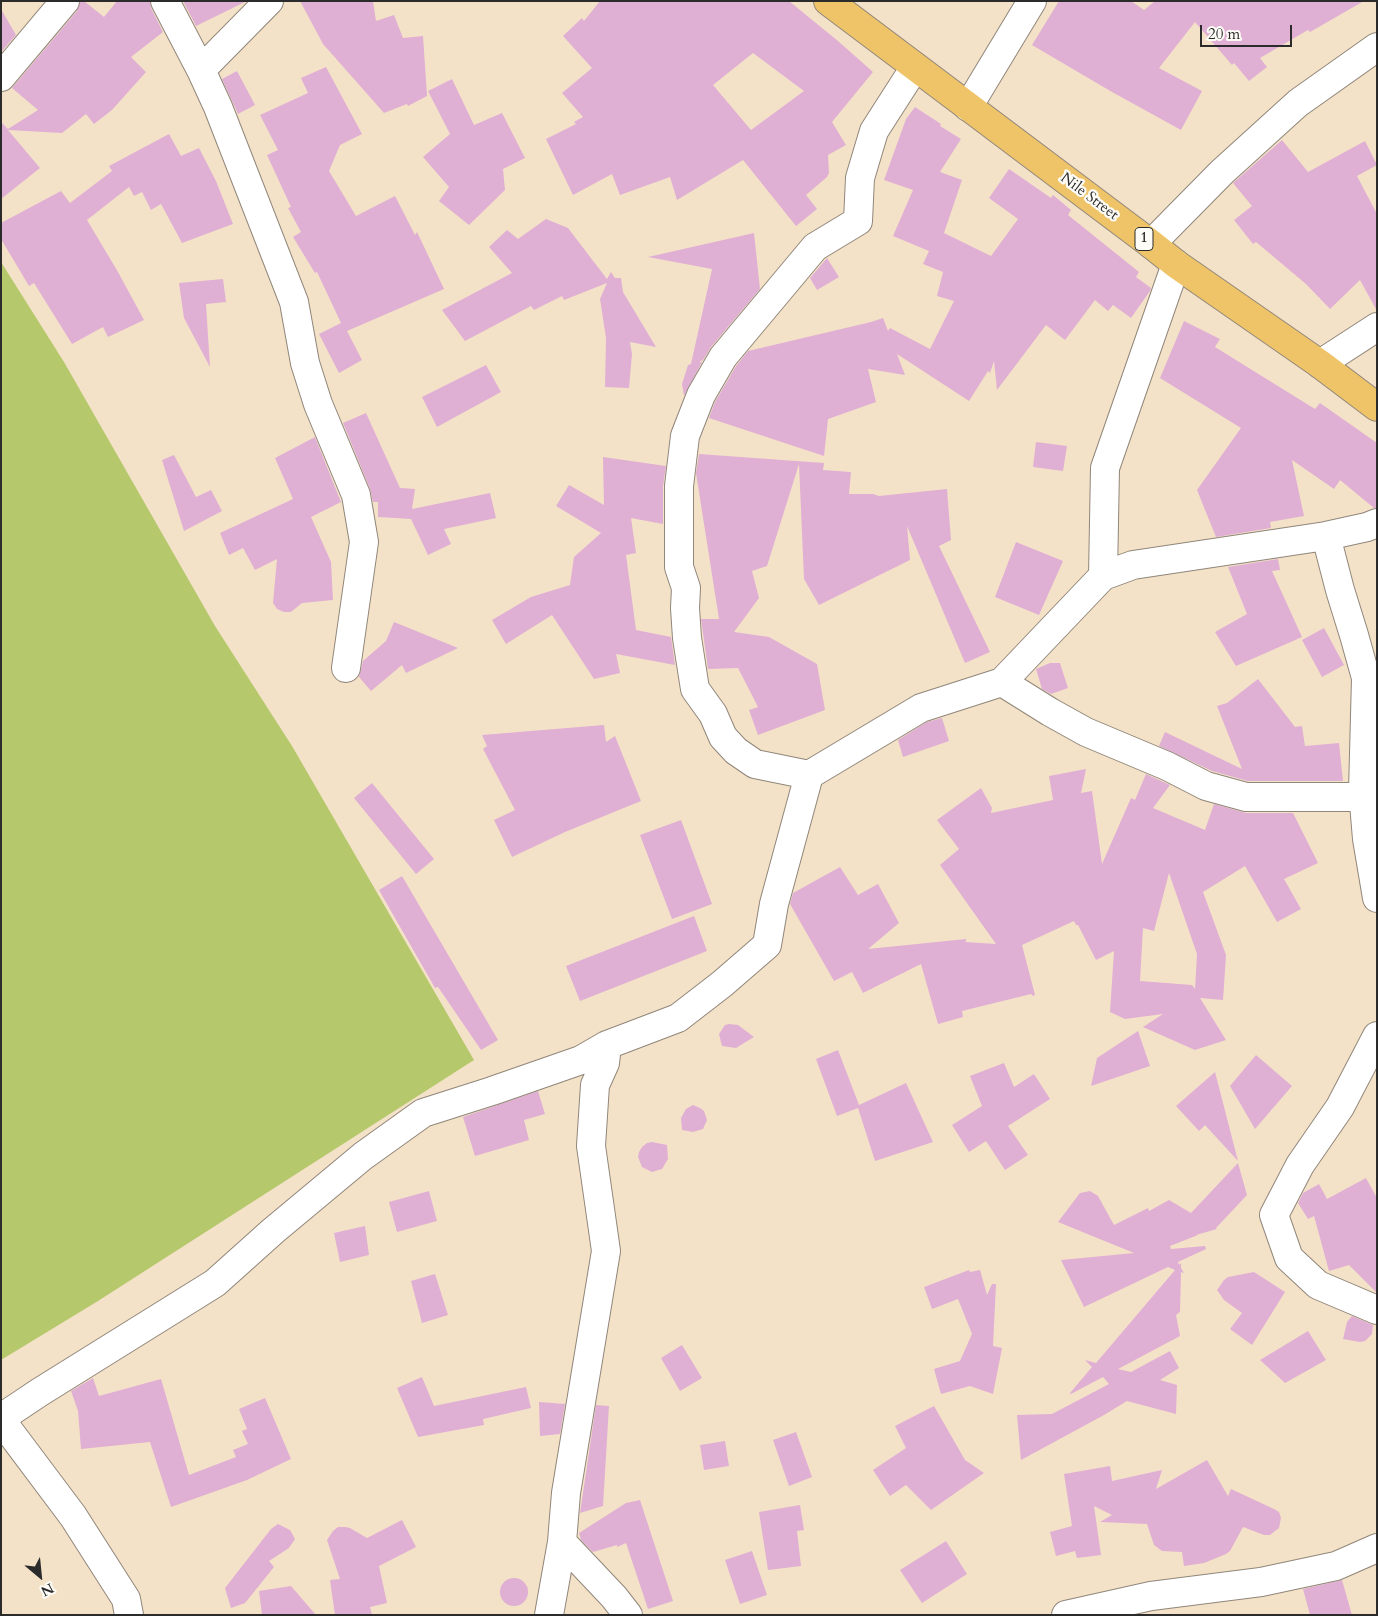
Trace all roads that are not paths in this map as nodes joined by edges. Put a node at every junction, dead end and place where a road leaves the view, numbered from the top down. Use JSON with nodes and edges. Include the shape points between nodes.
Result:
{"nodes":[{"id":1,"x":65,"y":1,"type":"edge"},
{"id":2,"x":165,"y":1,"type":"edge"},
{"id":3,"x":269,"y":1,"type":"edge"},
{"id":4,"x":828,"y":1,"type":"edge"},
{"id":5,"x":1032,"y":1,"type":"edge"},
{"id":6,"x":1377,"y":47,"type":"edge"},
{"id":7,"x":915,"y":67,"type":"junction"},
{"id":8,"x":201,"y":70,"type":"junction"},
{"id":9,"x":1,"y":77,"type":"edge"},
{"id":10,"x":968,"y":107,"type":"junction"},
{"id":11,"x":1151,"y":244,"type":"junction"},
{"id":12,"x":1176,"y":264,"type":"junction"},
{"id":13,"x":1377,"y":327,"type":"edge"},
{"id":14,"x":1320,"y":364,"type":"junction"},
{"id":15,"x":1377,"y":407,"type":"edge"},
{"id":16,"x":1377,"y":523,"type":"edge"},
{"id":17,"x":1326,"y":536,"type":"junction"},
{"id":18,"x":1103,"y":576,"type":"junction"},
{"id":19,"x":346,"y":668,"type":"dead end"},
{"id":20,"x":1002,"y":682,"type":"junction"},
{"id":21,"x":809,"y":775,"type":"junction"},
{"id":22,"x":1364,"y":798,"type":"junction"},
{"id":23,"x":1377,"y":898,"type":"edge"},
{"id":24,"x":1377,"y":1036,"type":"edge"},
{"id":25,"x":607,"y":1045,"type":"junction"},
{"id":26,"x":1377,"y":1310,"type":"edge"},
{"id":27,"x":1,"y":1419,"type":"edge"},
{"id":28,"x":562,"y":1542,"type":"junction"},
{"id":29,"x":1377,"y":1548,"type":"edge"},
{"id":30,"x":129,"y":1615,"type":"edge"},
{"id":31,"x":549,"y":1615,"type":"edge"},
{"id":32,"x":628,"y":1615,"type":"edge"},
{"id":33,"x":1066,"y":1615,"type":"edge"}],
"edges":[{"from":1,"to":9,"type":"street"},
{"from":2,"to":8,"type":"street"},
{"from":3,"to":8,"type":"street"},
{"from":4,"to":7,"type":"main road","name":"Nile Street","number":"1"},
{"from":5,"to":10,"type":"street"},
{"from":6,"to":11,"type":"street","via":[[1298,103],[1222,172]]},
{"from":7,"to":10,"type":"main road","name":"Nile Street","number":"1"},
{"from":7,"to":21,"type":"street","via":[[874,131],[860,178],[858,221],[815,247],[751,321],[723,357],[701,395],[685,436],[679,486],[679,567],[686,588],[686,628],[695,689],[713,714],[723,737],[736,752],[756,764]]},
{"from":8,"to":19,"type":"street","via":[[294,302],[305,363],[318,404],[356,495],[364,542]]},
{"from":10,"to":11,"type":"main road","name":"Nile Street","number":"1"},
{"from":11,"to":12,"type":"main road","name":"Nile Street","number":"1"},
{"from":12,"to":14,"type":"main road","name":"Nile Street","number":"1"},
{"from":12,"to":18,"type":"street","via":[[1105,468]]},
{"from":13,"to":14,"type":"street"},
{"from":14,"to":15,"type":"main road","name":"Nile Street","number":"1"},
{"from":16,"to":17,"type":"street"},
{"from":17,"to":18,"type":"street","via":[[1133,565]]},
{"from":17,"to":22,"type":"street","via":[[1366,678]]},
{"from":18,"to":20,"type":"street"},
{"from":20,"to":21,"type":"street","via":[[921,708]]},
{"from":20,"to":22,"type":"street","via":[[1086,732],[1206,786],[1246,797]]},
{"from":21,"to":25,"type":"street","via":[[774,904],[767,945],[678,1018]]},
{"from":22,"to":23,"type":"street"},
{"from":24,"to":26,"type":"street","via":[[1340,1107],[1300,1165],[1274,1215],[1289,1258],[1318,1285]]},
{"from":25,"to":27,"type":"street","via":[[581,1060],[423,1113],[362,1156],[215,1283]]},
{"from":25,"to":28,"type":"street","via":[[605,1063],[595,1085],[591,1146],[606,1251],[566,1493]]},
{"from":27,"to":30,"type":"street","via":[[73,1516],[126,1599]]},
{"from":28,"to":31,"type":"street"},
{"from":28,"to":32,"type":"street"},
{"from":29,"to":33,"type":"street","via":[[1336,1566],[1261,1582],[1150,1596]]}]}
